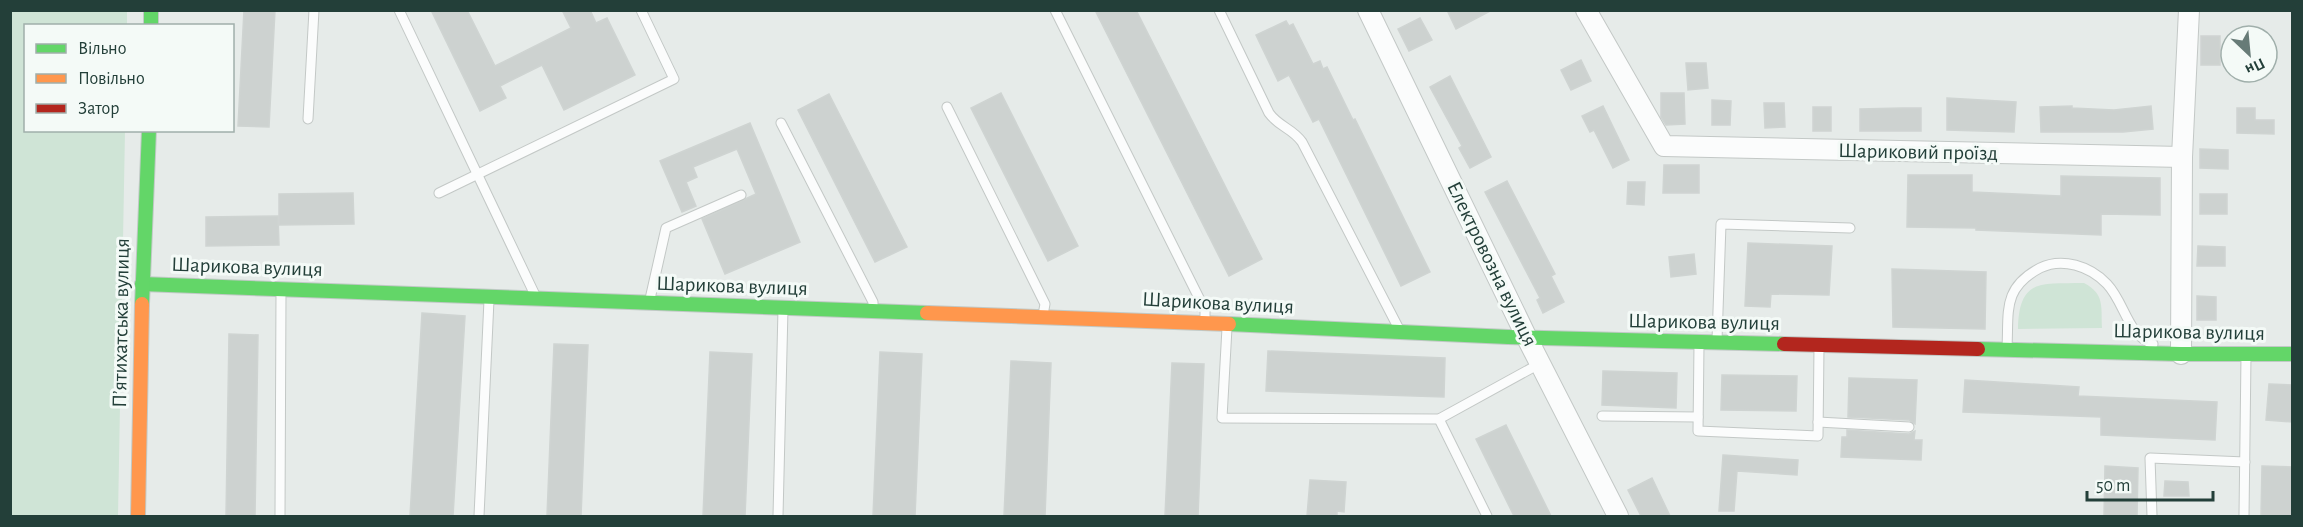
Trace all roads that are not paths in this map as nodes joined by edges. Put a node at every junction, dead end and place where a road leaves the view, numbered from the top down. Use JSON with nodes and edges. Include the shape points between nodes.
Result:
{"nodes":[{"id":1,"x":314,"y":10,"type":"edge"},
{"id":2,"x":399,"y":10,"type":"edge"},
{"id":3,"x":642,"y":10,"type":"edge"},
{"id":4,"x":1055,"y":10,"type":"edge"},
{"id":5,"x":1219,"y":10,"type":"edge"},
{"id":6,"x":1368,"y":10,"type":"edge"},
{"id":7,"x":1586,"y":10,"type":"edge"},
{"id":8,"x":2189,"y":10,"type":"edge"},
{"id":9,"x":947,"y":107,"type":"dead end"},
{"id":10,"x":308,"y":119,"type":"dead end"},
{"id":11,"x":781,"y":123,"type":"dead end"},
{"id":12,"x":149,"y":132,"type":"edge"},
{"id":13,"x":2182,"y":157,"type":"junction"},
{"id":14,"x":478,"y":173,"type":"junction"},
{"id":15,"x":439,"y":193,"type":"dead end"},
{"id":16,"x":741,"y":195,"type":"dead end"},
{"id":17,"x":1850,"y":228,"type":"dead end"},
{"id":18,"x":142,"y":284,"type":"junction"},
{"id":19,"x":281,"y":290,"type":"junction"},
{"id":20,"x":489,"y":298,"type":"junction"},
{"id":21,"x":537,"y":300,"type":"junction"},
{"id":22,"x":647,"y":304,"type":"junction"},
{"id":23,"x":783,"y":309,"type":"junction"},
{"id":24,"x":874,"y":312,"type":"junction"},
{"id":25,"x":1043,"y":318,"type":"junction"},
{"id":26,"x":1205,"y":323,"type":"junction"},
{"id":27,"x":1227,"y":324,"type":"junction"},
{"id":28,"x":1401,"y":333,"type":"junction"},
{"id":29,"x":1527,"y":338,"type":"junction"},
{"id":30,"x":1699,"y":342,"type":"junction"},
{"id":31,"x":1717,"y":343,"type":"junction"},
{"id":32,"x":1820,"y":345,"type":"junction"},
{"id":33,"x":2007,"y":350,"type":"junction"},
{"id":34,"x":2181,"y":354,"type":"junction"},
{"id":35,"x":2246,"y":354,"type":"junction"},
{"id":36,"x":2292,"y":354,"type":"edge"},
{"id":37,"x":1541,"y":363,"type":"junction"},
{"id":38,"x":1602,"y":416,"type":"dead end"},
{"id":39,"x":1698,"y":417,"type":"junction"},
{"id":40,"x":1439,"y":420,"type":"junction"},
{"id":41,"x":1818,"y":422,"type":"junction"},
{"id":42,"x":1909,"y":427,"type":"dead end"},
{"id":43,"x":2245,"y":462,"type":"junction"},
{"id":44,"x":138,"y":516,"type":"edge"},
{"id":45,"x":280,"y":516,"type":"edge"},
{"id":46,"x":479,"y":516,"type":"edge"},
{"id":47,"x":778,"y":516,"type":"edge"},
{"id":48,"x":1487,"y":516,"type":"edge"},
{"id":49,"x":1618,"y":516,"type":"edge"},
{"id":50,"x":2152,"y":516,"type":"edge"},
{"id":51,"x":2244,"y":516,"type":"edge"}],
"edges":[{"from":1,"to":10,"type":"lane"},
{"from":2,"to":14,"type":"lane"},
{"from":3,"to":14,"type":"lane","via":[[674,79]]},
{"from":4,"to":26,"type":"lane","via":[[1205,310]]},
{"from":5,"to":28,"type":"lane","via":[[1269,112],[1276,123],[1293,131],[1302,142]]},
{"from":6,"to":29,"type":"street","name":"Електровозна вулиця"},
{"from":7,"to":13,"type":"street","name":"Шариковий проїзд","via":[[1664,146]]},
{"from":8,"to":13,"type":"street"},
{"from":9,"to":25,"type":"lane","via":[[1045,304]]},
{"from":11,"to":24,"type":"lane","via":[[873,302]]},
{"from":12,"to":18,"type":"street","name":"П’ятихатська вулиця"},
{"from":13,"to":34,"type":"street"},
{"from":14,"to":15,"type":"lane"},
{"from":14,"to":21,"type":"lane"},
{"from":16,"to":22,"type":"lane","via":[[666,228]]},
{"from":17,"to":31,"type":"lane","via":[[1721,224]]},
{"from":18,"to":19,"type":"street","name":"Шарикова вулиця"},
{"from":18,"to":44,"type":"street","name":"П’ятихатська вулиця"},
{"from":19,"to":20,"type":"street","name":"Шарикова вулиця"},
{"from":19,"to":45,"type":"lane"},
{"from":20,"to":21,"type":"street","name":"Шарикова вулиця"},
{"from":20,"to":46,"type":"lane"},
{"from":21,"to":22,"type":"street","name":"Шарикова вулиця"},
{"from":22,"to":23,"type":"street","name":"Шарикова вулиця"},
{"from":23,"to":24,"type":"street","name":"Шарикова вулиця"},
{"from":23,"to":47,"type":"lane"},
{"from":24,"to":25,"type":"street","name":"Шарикова вулиця"},
{"from":25,"to":26,"type":"street","name":"Шарикова вулиця"},
{"from":26,"to":27,"type":"street","name":"Шарикова вулиця"},
{"from":27,"to":28,"type":"street","name":"Шарикова вулиця"},
{"from":27,"to":40,"type":"lane","via":[[1222,418]]},
{"from":28,"to":29,"type":"street","name":"Шарикова вулиця"},
{"from":29,"to":30,"type":"street","name":"Шарикова вулиця"},
{"from":29,"to":37,"type":"street","name":"Електровозна вулиця"},
{"from":30,"to":31,"type":"street","name":"Шарикова вулиця"},
{"from":30,"to":39,"type":"lane"},
{"from":31,"to":32,"type":"street","name":"Шарикова вулиця"},
{"from":32,"to":33,"type":"street","name":"Шарикова вулиця"},
{"from":32,"to":41,"type":"lane"},
{"from":33,"to":34,"type":"street","name":"Шарикова вулиця"},
{"from":33,"to":34,"type":"lane","via":[[2006,315],[2010,298],[2025,278],[2042,267],[2062,262],[2079,266],[2106,284],[2143,340]]},
{"from":34,"to":35,"type":"street","name":"Шарикова вулиця"},
{"from":35,"to":36,"type":"street","name":"Шарикова вулиця"},
{"from":35,"to":43,"type":"lane"},
{"from":37,"to":40,"type":"lane"},
{"from":37,"to":49,"type":"street","name":"Електровозна вулиця"},
{"from":38,"to":39,"type":"lane"},
{"from":39,"to":41,"type":"lane","via":[[1698,431],[1818,436]]},
{"from":40,"to":48,"type":"lane"},
{"from":41,"to":42,"type":"lane"},
{"from":43,"to":50,"type":"lane","via":[[2150,458]]},
{"from":43,"to":51,"type":"lane"}]}
